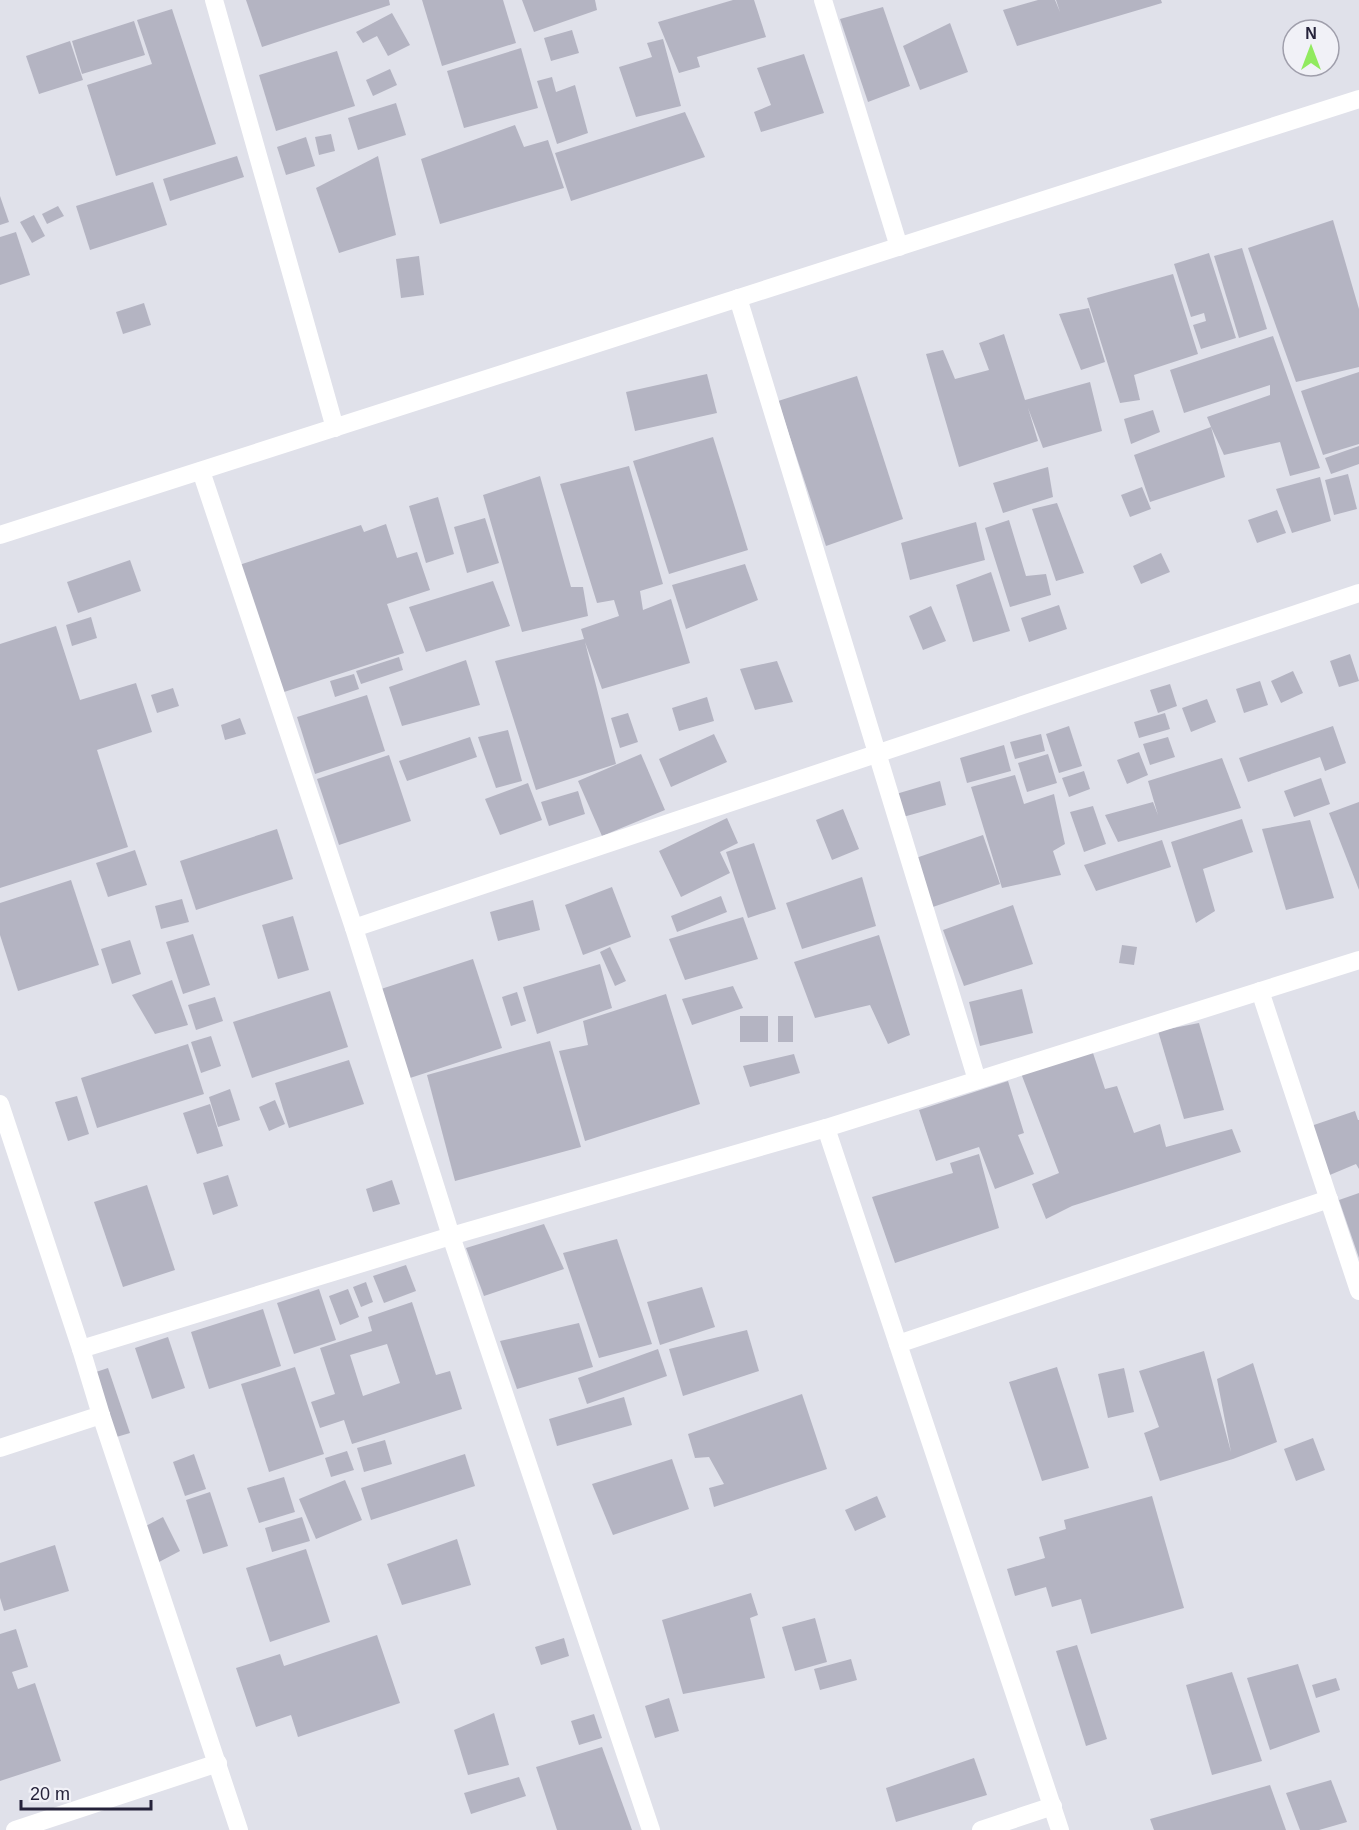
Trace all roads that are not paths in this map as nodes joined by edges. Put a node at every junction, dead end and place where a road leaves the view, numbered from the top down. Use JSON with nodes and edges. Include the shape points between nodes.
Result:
{"nodes":[{"id":1,"x":214,"y":0,"type":"edge"},
{"id":2,"x":823,"y":0,"type":"edge"},
{"id":3,"x":1359,"y":99,"type":"edge"},
{"id":4,"x":899,"y":247,"type":"junction"},
{"id":5,"x":738,"y":298,"type":"junction"},
{"id":6,"x":335,"y":428,"type":"junction"},
{"id":7,"x":201,"y":471,"type":"junction"},
{"id":8,"x":0,"y":535,"type":"edge"},
{"id":9,"x":1359,"y":593,"type":"edge"},
{"id":10,"x":877,"y":753,"type":"junction"},
{"id":11,"x":354,"y":928,"type":"junction"},
{"id":12,"x":1359,"y":960,"type":"edge"},
{"id":13,"x":1260,"y":991,"type":"junction"},
{"id":14,"x":977,"y":1080,"type":"junction"},
{"id":15,"x":0,"y":1104,"type":"edge"},
{"id":16,"x":826,"y":1128,"type":"junction"},
{"id":17,"x":1329,"y":1199,"type":"junction"},
{"id":18,"x":451,"y":1236,"type":"junction"},
{"id":19,"x":1359,"y":1291,"type":"edge"},
{"id":20,"x":898,"y":1344,"type":"junction"},
{"id":21,"x":81,"y":1349,"type":"junction"},
{"id":22,"x":101,"y":1415,"type":"junction"},
{"id":23,"x":0,"y":1448,"type":"edge"},
{"id":24,"x":218,"y":1763,"type":"junction"},
{"id":25,"x":1053,"y":1806,"type":"junction"},
{"id":26,"x":15,"y":1830,"type":"edge"},
{"id":27,"x":239,"y":1830,"type":"edge"},
{"id":28,"x":651,"y":1830,"type":"edge"},
{"id":29,"x":981,"y":1830,"type":"edge"},
{"id":30,"x":1060,"y":1830,"type":"edge"}],
"edges":[{"from":1,"to":6,"type":"street"},
{"from":2,"to":4,"type":"street"},
{"from":3,"to":4,"type":"street"},
{"from":4,"to":5,"type":"street"},
{"from":5,"to":6,"type":"street"},
{"from":5,"to":10,"type":"street"},
{"from":6,"to":7,"type":"street"},
{"from":7,"to":8,"type":"street"},
{"from":7,"to":11,"type":"street"},
{"from":9,"to":10,"type":"street"},
{"from":10,"to":11,"type":"street"},
{"from":10,"to":14,"type":"street"},
{"from":11,"to":18,"type":"street"},
{"from":12,"to":13,"type":"street"},
{"from":13,"to":14,"type":"street"},
{"from":13,"to":17,"type":"street"},
{"from":14,"to":16,"type":"street"},
{"from":15,"to":21,"type":"street"},
{"from":16,"to":18,"type":"street"},
{"from":16,"to":20,"type":"street"},
{"from":17,"to":19,"type":"street"},
{"from":17,"to":20,"type":"street"},
{"from":18,"to":21,"type":"street"},
{"from":18,"to":28,"type":"street"},
{"from":20,"to":25,"type":"street"},
{"from":21,"to":22,"type":"street"},
{"from":22,"to":23,"type":"street"},
{"from":22,"to":24,"type":"street"},
{"from":24,"to":26,"type":"street"},
{"from":24,"to":27,"type":"street"},
{"from":25,"to":29,"type":"street"},
{"from":25,"to":30,"type":"street"}]}
